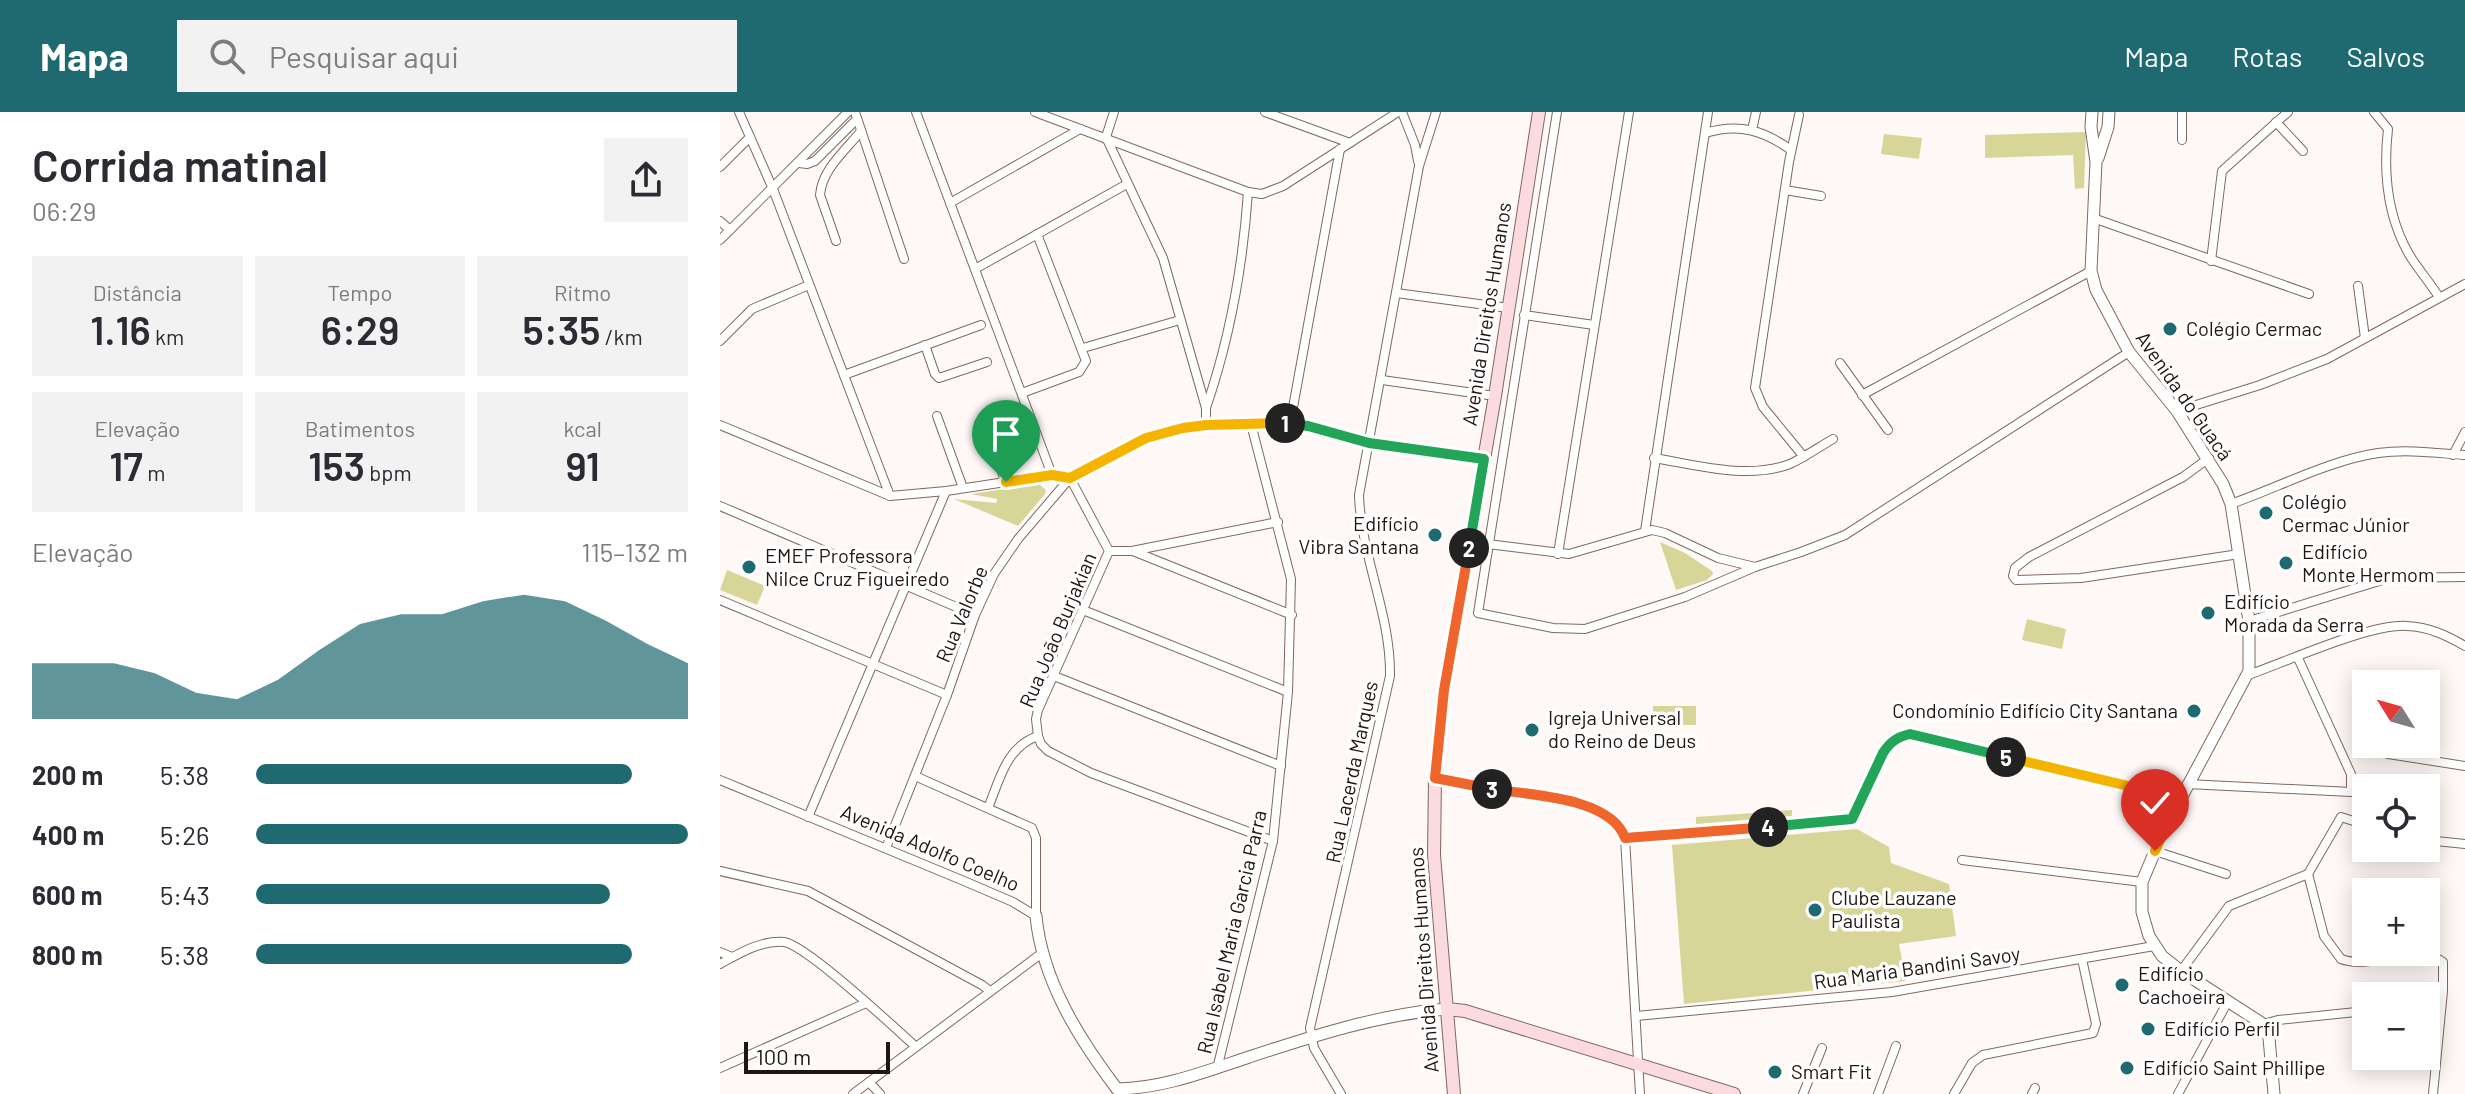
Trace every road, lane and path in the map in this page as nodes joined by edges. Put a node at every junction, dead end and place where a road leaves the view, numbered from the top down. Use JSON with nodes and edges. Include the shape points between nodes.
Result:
{"nodes":[{"id":1,"x":739,"y":112,"type":"edge"},
{"id":2,"x":848,"y":112,"type":"edge"},
{"id":3,"x":916,"y":112,"type":"edge"},
{"id":4,"x":1035,"y":112,"type":"edge"},
{"id":5,"x":1114,"y":112,"type":"edge"},
{"id":6,"x":1265,"y":112,"type":"edge"},
{"id":7,"x":1400,"y":112,"type":"edge"},
{"id":8,"x":1436,"y":112,"type":"edge"},
{"id":9,"x":1539,"y":112,"type":"edge"},
{"id":10,"x":1557,"y":112,"type":"edge"},
{"id":11,"x":1629,"y":112,"type":"edge"},
{"id":12,"x":1708,"y":112,"type":"edge"},
{"id":13,"x":1756,"y":112,"type":"edge"},
{"id":14,"x":2092,"y":112,"type":"edge"},
{"id":15,"x":2109,"y":112,"type":"edge"},
{"id":16,"x":2182,"y":112,"type":"edge"},
{"id":17,"x":2288,"y":112,"type":"edge"},
{"id":18,"x":2374,"y":112,"type":"edge"},
{"id":19,"x":1799,"y":115,"type":"dead end"},
{"id":20,"x":856,"y":116,"type":"edge"},
{"id":21,"x":2276,"y":122,"type":"junction"},
{"id":22,"x":1080,"y":129,"type":"junction"},
{"id":23,"x":1752,"y":130,"type":"junction"},
{"id":24,"x":861,"y":131,"type":"junction"},
{"id":25,"x":1705,"y":133,"type":"junction"},
{"id":26,"x":750,"y":137,"type":"junction"},
{"id":27,"x":1106,"y":137,"type":"junction"},
{"id":28,"x":2182,"y":140,"type":"dead end"},
{"id":29,"x":1350,"y":143,"type":"junction"},
{"id":30,"x":1340,"y":149,"type":"junction"},
{"id":31,"x":1791,"y":150,"type":"junction"},
{"id":32,"x":2303,"y":151,"type":"dead end"},
{"id":33,"x":2096,"y":162,"type":"junction"},
{"id":34,"x":799,"y":163,"type":"junction"},
{"id":35,"x":1419,"y":166,"type":"junction"},
{"id":36,"x":720,"y":167,"type":"edge"},
{"id":37,"x":1127,"y":184,"type":"junction"},
{"id":38,"x":773,"y":189,"type":"junction"},
{"id":39,"x":1785,"y":190,"type":"junction"},
{"id":40,"x":1248,"y":192,"type":"junction"},
{"id":41,"x":1821,"y":196,"type":"dead end"},
{"id":42,"x":950,"y":203,"type":"junction"},
{"id":43,"x":2093,"y":218,"type":"junction"},
{"id":44,"x":720,"y":221,"type":"edge"},
{"id":45,"x":730,"y":230,"type":"junction"},
{"id":46,"x":1037,"y":234,"type":"junction"},
{"id":47,"x":720,"y":240,"type":"edge"},
{"id":48,"x":836,"y":241,"type":"dead end"},
{"id":49,"x":904,"y":259,"type":"dead end"},
{"id":50,"x":2211,"y":261,"type":"junction"},
{"id":51,"x":975,"y":269,"type":"junction"},
{"id":52,"x":2091,"y":271,"type":"junction"},
{"id":53,"x":2465,"y":284,"type":"edge"},
{"id":54,"x":809,"y":285,"type":"junction"},
{"id":55,"x":2358,"y":286,"type":"dead end"},
{"id":56,"x":1396,"y":293,"type":"junction"},
{"id":57,"x":2309,"y":294,"type":"dead end"},
{"id":58,"x":2439,"y":297,"type":"junction"},
{"id":59,"x":1509,"y":308,"type":"junction"},
{"id":60,"x":1524,"y":315,"type":"junction"},
{"id":61,"x":1180,"y":320,"type":"junction"},
{"id":62,"x":981,"y":325,"type":"dead end"},
{"id":63,"x":1594,"y":325,"type":"junction"},
{"id":64,"x":2365,"y":338,"type":"junction"},
{"id":65,"x":720,"y":341,"type":"edge"},
{"id":66,"x":925,"y":345,"type":"junction"},
{"id":67,"x":1083,"y":348,"type":"junction"},
{"id":68,"x":2129,"y":352,"type":"junction"},
{"id":69,"x":987,"y":362,"type":"dead end"},
{"id":70,"x":1840,"y":363,"type":"dead end"},
{"id":71,"x":844,"y":375,"type":"junction"},
{"id":72,"x":1382,"y":380,"type":"junction"},
{"id":73,"x":1022,"y":393,"type":"junction"},
{"id":74,"x":1862,"y":395,"type":"junction"},
{"id":75,"x":1495,"y":396,"type":"junction"},
{"id":76,"x":1206,"y":408,"type":"junction"},
{"id":77,"x":2177,"y":411,"type":"junction"},
{"id":78,"x":937,"y":416,"type":"dead end"},
{"id":79,"x":1251,"y":424,"type":"junction"},
{"id":80,"x":1290,"y":424,"type":"junction"},
{"id":81,"x":720,"y":425,"type":"edge"},
{"id":82,"x":1206,"y":425,"type":"junction"},
{"id":83,"x":1888,"y":430,"type":"dead end"},
{"id":84,"x":2465,"y":432,"type":"edge"},
{"id":85,"x":1004,"y":433,"type":"dead end"},
{"id":86,"x":1833,"y":439,"type":"dead end"},
{"id":87,"x":1369,"y":443,"type":"junction"},
{"id":88,"x":2453,"y":455,"type":"junction"},
{"id":89,"x":2465,"y":455,"type":"edge"},
{"id":90,"x":1804,"y":457,"type":"junction"},
{"id":91,"x":1654,"y":458,"type":"junction"},
{"id":92,"x":2209,"y":458,"type":"junction"},
{"id":93,"x":1484,"y":459,"type":"junction"},
{"id":94,"x":1052,"y":475,"type":"junction"},
{"id":95,"x":1070,"y":478,"type":"junction"},
{"id":96,"x":1006,"y":482,"type":"junction"},
{"id":97,"x":963,"y":488,"type":"junction"},
{"id":98,"x":946,"y":491,"type":"junction"},
{"id":99,"x":890,"y":496,"type":"junction"},
{"id":100,"x":2231,"y":504,"type":"junction"},
{"id":101,"x":720,"y":506,"type":"edge"},
{"id":102,"x":1278,"y":522,"type":"junction"},
{"id":103,"x":1645,"y":531,"type":"junction"},
{"id":104,"x":1488,"y":544,"type":"junction"},
{"id":105,"x":1109,"y":551,"type":"junction"},
{"id":106,"x":1132,"y":551,"type":"junction"},
{"id":107,"x":1558,"y":554,"type":"junction"},
{"id":108,"x":2239,"y":554,"type":"junction"},
{"id":109,"x":1755,"y":567,"type":"junction"},
{"id":110,"x":2465,"y":577,"type":"edge"},
{"id":111,"x":907,"y":586,"type":"junction"},
{"id":112,"x":720,"y":600,"type":"edge"},
{"id":113,"x":1083,"y":610,"type":"junction"},
{"id":114,"x":975,"y":615,"type":"junction"},
{"id":115,"x":1292,"y":615,"type":"junction"},
{"id":116,"x":2249,"y":621,"type":"junction"},
{"id":117,"x":2465,"y":646,"type":"edge"},
{"id":118,"x":2298,"y":658,"type":"junction"},
{"id":119,"x":873,"y":665,"type":"junction"},
{"id":120,"x":2248,"y":675,"type":"junction"},
{"id":121,"x":1054,"y":676,"type":"junction"},
{"id":122,"x":1288,"y":692,"type":"junction"},
{"id":123,"x":947,"y":695,"type":"junction"},
{"id":124,"x":1038,"y":736,"type":"junction"},
{"id":125,"x":2414,"y":758,"type":"edge"},
{"id":126,"x":1281,"y":766,"type":"junction"},
{"id":127,"x":2465,"y":766,"type":"edge"},
{"id":128,"x":915,"y":776,"type":"junction"},
{"id":129,"x":1435,"y":778,"type":"junction"},
{"id":130,"x":720,"y":780,"type":"edge"},
{"id":131,"x":2187,"y":784,"type":"junction"},
{"id":132,"x":2179,"y":798,"type":"junction"},
{"id":133,"x":988,"y":808,"type":"junction"},
{"id":134,"x":808,"y":817,"type":"junction"},
{"id":135,"x":2352,"y":821,"type":"edge"},
{"id":136,"x":1625,"y":838,"type":"junction"},
{"id":137,"x":1273,"y":841,"type":"junction"},
{"id":138,"x":2440,"y":841,"type":"edge"},
{"id":139,"x":2465,"y":844,"type":"edge"},
{"id":140,"x":886,"y":848,"type":"junction"},
{"id":141,"x":2155,"y":851,"type":"junction"},
{"id":142,"x":1962,"y":860,"type":"dead end"},
{"id":143,"x":720,"y":871,"type":"edge"},
{"id":144,"x":2226,"y":874,"type":"dead end"},
{"id":145,"x":2308,"y":874,"type":"junction"},
{"id":146,"x":2142,"y":882,"type":"junction"},
{"id":147,"x":1035,"y":901,"type":"junction"},
{"id":148,"x":1021,"y":906,"type":"junction"},
{"id":149,"x":1036,"y":916,"type":"junction"},
{"id":150,"x":2154,"y":946,"type":"junction"},
{"id":151,"x":720,"y":952,"type":"edge"},
{"id":152,"x":1042,"y":953,"type":"junction"},
{"id":153,"x":732,"y":957,"type":"junction"},
{"id":154,"x":2082,"y":959,"type":"junction"},
{"id":155,"x":720,"y":964,"type":"edge"},
{"id":156,"x":2181,"y":971,"type":"junction"},
{"id":157,"x":990,"y":991,"type":"junction"},
{"id":158,"x":2228,"y":1001,"type":"junction"},
{"id":159,"x":866,"y":1003,"type":"junction"},
{"id":160,"x":2441,"y":1004,"type":"joint"},
{"id":161,"x":1447,"y":1009,"type":"junction"},
{"id":162,"x":2352,"y":1012,"type":"edge"},
{"id":163,"x":1636,"y":1016,"type":"junction"},
{"id":164,"x":2263,"y":1024,"type":"junction"},
{"id":165,"x":1311,"y":1038,"type":"junction"},
{"id":166,"x":915,"y":1046,"type":"junction"},
{"id":167,"x":1896,"y":1046,"type":"dead end"},
{"id":168,"x":1822,"y":1048,"type":"dead end"},
{"id":169,"x":1639,"y":1066,"type":"junction"},
{"id":170,"x":720,"y":1068,"type":"edge"},
{"id":171,"x":1217,"y":1069,"type":"junction"},
{"id":172,"x":869,"y":1082,"type":"junction"},
{"id":173,"x":1115,"y":1091,"type":"edge"},
{"id":174,"x":853,"y":1094,"type":"edge"},
{"id":175,"x":880,"y":1094,"type":"edge"},
{"id":176,"x":1341,"y":1094,"type":"edge"},
{"id":177,"x":1454,"y":1094,"type":"edge"},
{"id":178,"x":1640,"y":1094,"type":"edge"},
{"id":179,"x":1734,"y":1094,"type":"edge"},
{"id":180,"x":1803,"y":1094,"type":"edge"},
{"id":181,"x":1878,"y":1094,"type":"edge"},
{"id":182,"x":1954,"y":1094,"type":"edge"},
{"id":183,"x":2178,"y":1094,"type":"edge"},
{"id":184,"x":2274,"y":1094,"type":"edge"},
{"id":185,"x":2433,"y":1094,"type":"edge"}],
"edges":[{"from":1,"to":26,"type":"street"},
{"from":2,"to":34,"type":"street"},
{"from":3,"to":42,"type":"street"},
{"from":4,"to":22,"type":"street"},
{"from":5,"to":27,"type":"street"},
{"from":6,"to":29,"type":"street"},
{"from":7,"to":29,"type":"street"},
{"from":7,"to":35,"type":"street","name":"Rua Lacerda Marques"},
{"from":8,"to":35,"type":"street","name":"Rua Lacerda Marques"},
{"from":9,"to":59,"type":"main road","name":"Avenida Direitos Humanos"},
{"from":10,"to":60,"type":"street"},
{"from":11,"to":63,"type":"street"},
{"from":12,"to":25,"type":"street"},
{"from":13,"to":23,"type":"street"},
{"from":14,"to":33,"type":"street","name":"Avenida do Guacá"},
{"from":15,"to":33,"type":"street","name":"Avenida do Guacá"},
{"from":16,"to":28,"type":"street"},
{"from":17,"to":21,"type":"street"},
{"from":18,"to":58,"type":"street","via":[[2388,129],[2385,170],[2393,217]]},
{"from":19,"to":31,"type":"street"},
{"from":20,"to":24,"type":"street"},
{"from":20,"to":34,"type":"street","via":[[815,161]]},
{"from":21,"to":32,"type":"street"},
{"from":21,"to":50,"type":"street","via":[[2222,171]]},
{"from":22,"to":27,"type":"street"},
{"from":22,"to":42,"type":"street"},
{"from":23,"to":25,"type":"street","via":[[1731,127]]},
{"from":23,"to":31,"type":"street"},
{"from":24,"to":48,"type":"street","via":[[822,180],[820,195]]},
{"from":24,"to":49,"type":"street"},
{"from":25,"to":91,"type":"street"},
{"from":26,"to":36,"type":"street"},
{"from":26,"to":38,"type":"street"},
{"from":27,"to":37,"type":"street"},
{"from":27,"to":40,"type":"street"},
{"from":29,"to":30,"type":"street"},
{"from":30,"to":40,"type":"street","via":[[1283,186],[1262,194]]},
{"from":30,"to":80,"type":"street"},
{"from":31,"to":39,"type":"street"},
{"from":33,"to":43,"type":"street","name":"Avenida do Guacá"},
{"from":34,"to":38,"type":"street"},
{"from":35,"to":56,"type":"street","name":"Rua Lacerda Marques"},
{"from":37,"to":46,"type":"street"},
{"from":37,"to":61,"type":"street","via":[[1163,258]]},
{"from":38,"to":45,"type":"street"},
{"from":38,"to":54,"type":"street"},
{"from":39,"to":41,"type":"street"},
{"from":39,"to":90,"type":"street","via":[[1755,388],[1763,407]]},
{"from":40,"to":76,"type":"street","via":[[1239,275]]},
{"from":42,"to":51,"type":"street"},
{"from":43,"to":50,"type":"street"},
{"from":43,"to":52,"type":"street","name":"Avenida do Guacá"},
{"from":44,"to":45,"type":"street"},
{"from":45,"to":47,"type":"street"},
{"from":46,"to":51,"type":"street"},
{"from":46,"to":67,"type":"street"},
{"from":50,"to":57,"type":"street"},
{"from":51,"to":73,"type":"street"},
{"from":52,"to":68,"type":"street","name":"Avenida do Guacá"},
{"from":52,"to":74,"type":"street"},
{"from":53,"to":58,"type":"street"},
{"from":54,"to":65,"type":"street","via":[[752,309]]},
{"from":54,"to":71,"type":"street"},
{"from":55,"to":64,"type":"street"},
{"from":56,"to":59,"type":"street"},
{"from":56,"to":72,"type":"street","name":"Rua Lacerda Marques"},
{"from":58,"to":64,"type":"street"},
{"from":59,"to":75,"type":"main road","name":"Avenida Direitos Humanos"},
{"from":60,"to":63,"type":"street"},
{"from":60,"to":104,"type":"street"},
{"from":61,"to":67,"type":"street"},
{"from":61,"to":76,"type":"street"},
{"from":62,"to":66,"type":"street"},
{"from":63,"to":107,"type":"street"},
{"from":64,"to":77,"type":"street","via":[[2295,372]]},
{"from":66,"to":69,"type":"street","via":[[939,378]]},
{"from":66,"to":71,"type":"street"},
{"from":67,"to":73,"type":"street","via":[[1086,361],[1079,372]]},
{"from":68,"to":77,"type":"street","name":"Avenida do Guacá"},
{"from":68,"to":109,"type":"street","via":[[1845,535]]},
{"from":70,"to":74,"type":"street"},
{"from":71,"to":99,"type":"street"},
{"from":72,"to":75,"type":"street"},
{"from":72,"to":87,"type":"street","name":"Rua Lacerda Marques"},
{"from":73,"to":94,"type":"street"},
{"from":74,"to":83,"type":"street"},
{"from":75,"to":93,"type":"main road","name":"Avenida Direitos Humanos"},
{"from":76,"to":82,"type":"street"},
{"from":77,"to":92,"type":"street","name":"Avenida do Guacá"},
{"from":78,"to":97,"type":"street"},
{"from":79,"to":80,"type":"street","name":"Rua Valorbe"},
{"from":79,"to":82,"type":"street","name":"Rua Valorbe"},
{"from":79,"to":102,"type":"street","name":"Rua Isabel Maria Garcia Parra"},
{"from":80,"to":87,"type":"street","name":"Rua Valorbe"},
{"from":81,"to":99,"type":"street"},
{"from":82,"to":95,"type":"street","name":"Rua Valorbe","via":[[1146,438]]},
{"from":84,"to":88,"type":"street"},
{"from":85,"to":96,"type":"street","via":[[985,440]]},
{"from":86,"to":90,"type":"street"},
{"from":87,"to":93,"type":"street","name":"Rua Valorbe"},
{"from":87,"to":165,"type":"street","name":"Rua Lacerda Marques","via":[[1360,518],[1389,639],[1390,676]]},
{"from":88,"to":89,"type":"street"},
{"from":88,"to":100,"type":"street","via":[[2376,453]]},
{"from":90,"to":91,"type":"street","via":[[1745,471]]},
{"from":91,"to":103,"type":"street"},
{"from":92,"to":100,"type":"street","name":"Avenida do Guacá"},
{"from":92,"to":108,"type":"street","via":[[2183,477],[2029,557],[2013,576],[2081,578]]},
{"from":93,"to":129,"type":"main road","name":"Avenida Direitos Humanos","via":[[1444,690]]},
{"from":94,"to":95,"type":"street"},
{"from":94,"to":96,"type":"street"},
{"from":95,"to":105,"type":"street","name":"Rua João Burjakian"},
{"from":95,"to":114,"type":"street","name":"Rua Valorbe","via":[[1008,553]]},
{"from":96,"to":97,"type":"street"},
{"from":97,"to":98,"type":"street"},
{"from":98,"to":99,"type":"street"},
{"from":98,"to":111,"type":"street"},
{"from":100,"to":108,"type":"street","name":"Avenida do Guacá"},
{"from":101,"to":111,"type":"street"},
{"from":102,"to":106,"type":"street"},
{"from":102,"to":115,"type":"street","name":"Rua Isabel Maria Garcia Parra","via":[[1291,579]]},
{"from":103,"to":107,"type":"street","via":[[1579,553]]},
{"from":103,"to":109,"type":"street","via":[[1665,533],[1710,555]]},
{"from":104,"to":107,"type":"street"},
{"from":104,"to":109,"type":"street","via":[[1478,613],[1553,628],[1585,629],[1685,597]]},
{"from":105,"to":106,"type":"street"},
{"from":105,"to":113,"type":"street","name":"Rua João Burjakian"},
{"from":106,"to":115,"type":"street"},
{"from":108,"to":116,"type":"street","name":"Avenida do Guacá"},
{"from":110,"to":116,"type":"street","via":[[2389,578]]},
{"from":111,"to":114,"type":"street"},
{"from":111,"to":119,"type":"street"},
{"from":112,"to":119,"type":"street"},
{"from":113,"to":121,"type":"street","name":"Rua João Burjakian"},
{"from":113,"to":122,"type":"street"},
{"from":114,"to":123,"type":"street","name":"Rua Valorbe"},
{"from":115,"to":122,"type":"street","name":"Rua Isabel Maria Garcia Parra"},
{"from":116,"to":120,"type":"street","name":"Avenida do Guacá"},
{"from":117,"to":118,"type":"street","via":[[2440,632],[2403,625]]},
{"from":118,"to":120,"type":"street"},
{"from":118,"to":131,"type":"street","via":[[2351,774],[2351,792]]},
{"from":119,"to":123,"type":"street"},
{"from":119,"to":134,"type":"street"},
{"from":120,"to":131,"type":"street","name":"Avenida do Guacá"},
{"from":121,"to":124,"type":"street","name":"Rua João Burjakian","via":[[1036,719]]},
{"from":121,"to":126,"type":"street"},
{"from":122,"to":126,"type":"street","name":"Rua Isabel Maria Garcia Parra"},
{"from":123,"to":128,"type":"street","name":"Rua Valorbe"},
{"from":124,"to":133,"type":"street","via":[[1011,754]]},
{"from":124,"to":137,"type":"street","name":"Rua João Burjakian","via":[[1048,751],[1091,773]]},
{"from":125,"to":127,"type":"street"},
{"from":126,"to":137,"type":"street","name":"Rua Isabel Maria Garcia Parra"},
{"from":128,"to":133,"type":"street"},
{"from":128,"to":140,"type":"street","name":"Rua Valorbe"},
{"from":129,"to":136,"type":"street","via":[[1584,805],[1615,822]]},
{"from":129,"to":161,"type":"main road","name":"Avenida Direitos Humanos","via":[[1434,855]]},
{"from":130,"to":134,"type":"street","name":"Avenida Adolfo Coelho"},
{"from":131,"to":132,"type":"street","name":"Avenida do Guacá"},
{"from":132,"to":136,"type":"street","via":[[1910,734],[1889,743],[1852,819]]},
{"from":132,"to":141,"type":"street","name":"Avenida do Guacá"},
{"from":133,"to":147,"type":"street","via":[[1032,828]]},
{"from":134,"to":140,"type":"street","name":"Avenida Adolfo Coelho"},
{"from":135,"to":145,"type":"street","via":[[2341,817]]},
{"from":136,"to":163,"type":"street"},
{"from":137,"to":171,"type":"street","name":"Rua Isabel Maria Garcia Parra"},
{"from":138,"to":139,"type":"street"},
{"from":140,"to":148,"type":"street","name":"Avenida Adolfo Coelho"},
{"from":141,"to":144,"type":"street"},
{"from":141,"to":146,"type":"street","name":"Avenida do Guacá"},
{"from":142,"to":146,"type":"street"},
{"from":143,"to":157,"type":"street","via":[[808,891]]},
{"from":145,"to":156,"type":"street","via":[[2229,906]]},
{"from":145,"to":160,"type":"street","via":[[2333,951],[2348,962],[2437,958],[2443,964]]},
{"from":146,"to":150,"type":"street","name":"Avenida do Guacá","via":[[2142,912]]},
{"from":147,"to":148,"type":"street"},
{"from":147,"to":149,"type":"street"},
{"from":148,"to":149,"type":"street","name":"Avenida Adolfo Coelho"},
{"from":149,"to":152,"type":"street","name":"Avenida Adolfo Coelho"},
{"from":150,"to":154,"type":"street","name":"Rua Maria Bandini Savoy"},
{"from":150,"to":156,"type":"street","name":"Avenida do Guacá"},
{"from":151,"to":153,"type":"street"},
{"from":152,"to":157,"type":"street"},
{"from":152,"to":173,"type":"street","name":"Avenida Adolfo Coelho","via":[[1071,1019]]},
{"from":153,"to":155,"type":"street"},
{"from":153,"to":159,"type":"street","via":[[766,943],[793,944]]},
{"from":154,"to":163,"type":"street","name":"Rua Maria Bandini Savoy","via":[[1892,992]]},
{"from":154,"to":182,"type":"street","via":[[2096,1024],[2093,1033],[1983,1055],[1972,1063]]},
{"from":156,"to":158,"type":"street","name":"Avenida do Guacá"},
{"from":157,"to":166,"type":"street"},
{"from":158,"to":164,"type":"street","name":"Avenida do Guacá"},
{"from":158,"to":183,"type":"street"},
{"from":159,"to":166,"type":"street"},
{"from":159,"to":170,"type":"street"},
{"from":160,"to":185,"type":"street"},
{"from":161,"to":165,"type":"street"},
{"from":161,"to":169,"type":"main road"},
{"from":161,"to":177,"type":"main road","name":"Avenida Direitos Humanos"},
{"from":162,"to":164,"type":"street"},
{"from":163,"to":169,"type":"street"},
{"from":164,"to":184,"type":"street"},
{"from":165,"to":171,"type":"street"},
{"from":165,"to":176,"type":"street"},
{"from":166,"to":172,"type":"street"},
{"from":167,"to":181,"type":"street"},
{"from":168,"to":180,"type":"street"},
{"from":169,"to":178,"type":"street"},
{"from":169,"to":179,"type":"main road"},
{"from":171,"to":173,"type":"street","via":[[1159,1086]]},
{"from":172,"to":174,"type":"street"},
{"from":172,"to":175,"type":"street"}]}
